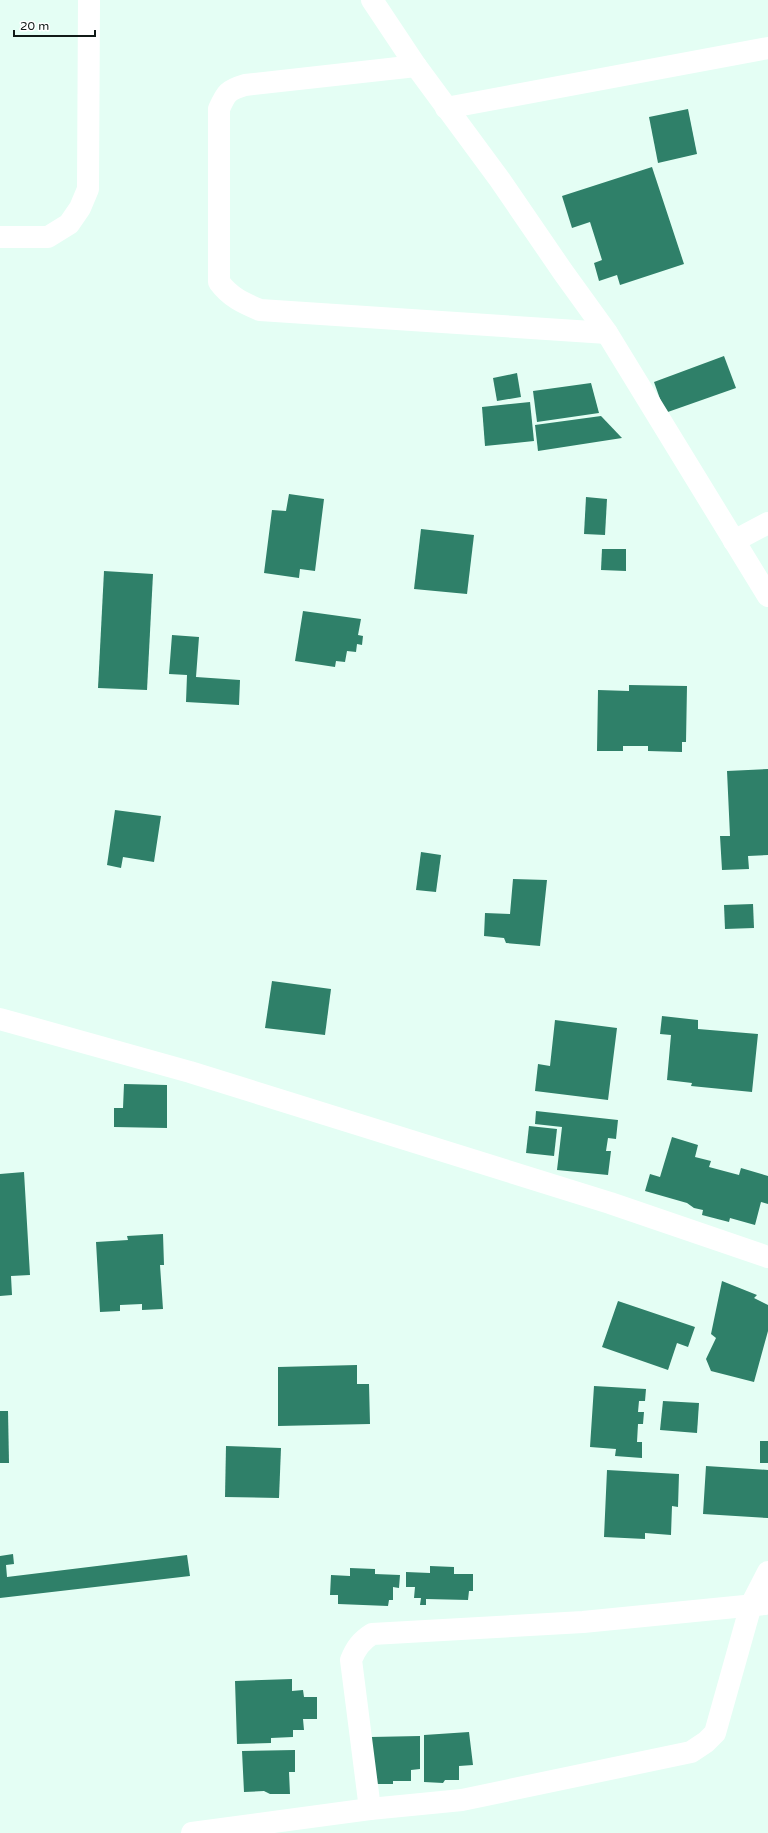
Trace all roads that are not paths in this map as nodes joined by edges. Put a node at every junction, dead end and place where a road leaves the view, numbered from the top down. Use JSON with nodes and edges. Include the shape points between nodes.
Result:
{"nodes":[{"id":1,"x":89,"y":0,"type":"edge"},
{"id":2,"x":372,"y":0,"type":"edge"},
{"id":3,"x":768,"y":48,"type":"edge"},
{"id":4,"x":416,"y":66,"type":"junction"},
{"id":5,"x":446,"y":108,"type":"junction"},
{"id":6,"x":0,"y":237,"type":"edge"},
{"id":7,"x":607,"y":333,"type":"junction"},
{"id":8,"x":768,"y":523,"type":"edge"},
{"id":9,"x":734,"y":541,"type":"junction"},
{"id":10,"x":768,"y":596,"type":"edge"},
{"id":11,"x":0,"y":1019,"type":"edge"},
{"id":12,"x":768,"y":1257,"type":"edge"},
{"id":13,"x":768,"y":1572,"type":"edge"},
{"id":14,"x":760,"y":1604,"type":"edge"},
{"id":15,"x":370,"y":1809,"type":"junction"},
{"id":16,"x":192,"y":1833,"type":"edge"}],
"edges":[{"from":1,"to":6,"type":"street","via":[[88,189],[80,208],[69,224],[48,237]]},
{"from":2,"to":4,"type":"street"},
{"from":3,"to":5,"type":"street"},
{"from":4,"to":5,"type":"street"},
{"from":4,"to":7,"type":"street","via":[[245,85],[231,89],[224,96],[219,109],[219,282],[225,291],[239,302],[260,310]]},
{"from":5,"to":7,"type":"street","via":[[500,180]]},
{"from":7,"to":9,"type":"street"},
{"from":8,"to":9,"type":"street"},
{"from":9,"to":10,"type":"street"},
{"from":11,"to":12,"type":"street","via":[[197,1074],[602,1201]]},
{"from":13,"to":14,"type":"street"},
{"from":14,"to":15,"type":"street","via":[[715,1733],[691,1752],[462,1800]]},
{"from":14,"to":15,"type":"street","via":[[583,1622],[372,1634],[360,1644],[351,1660]]},
{"from":15,"to":16,"type":"street"}]}
